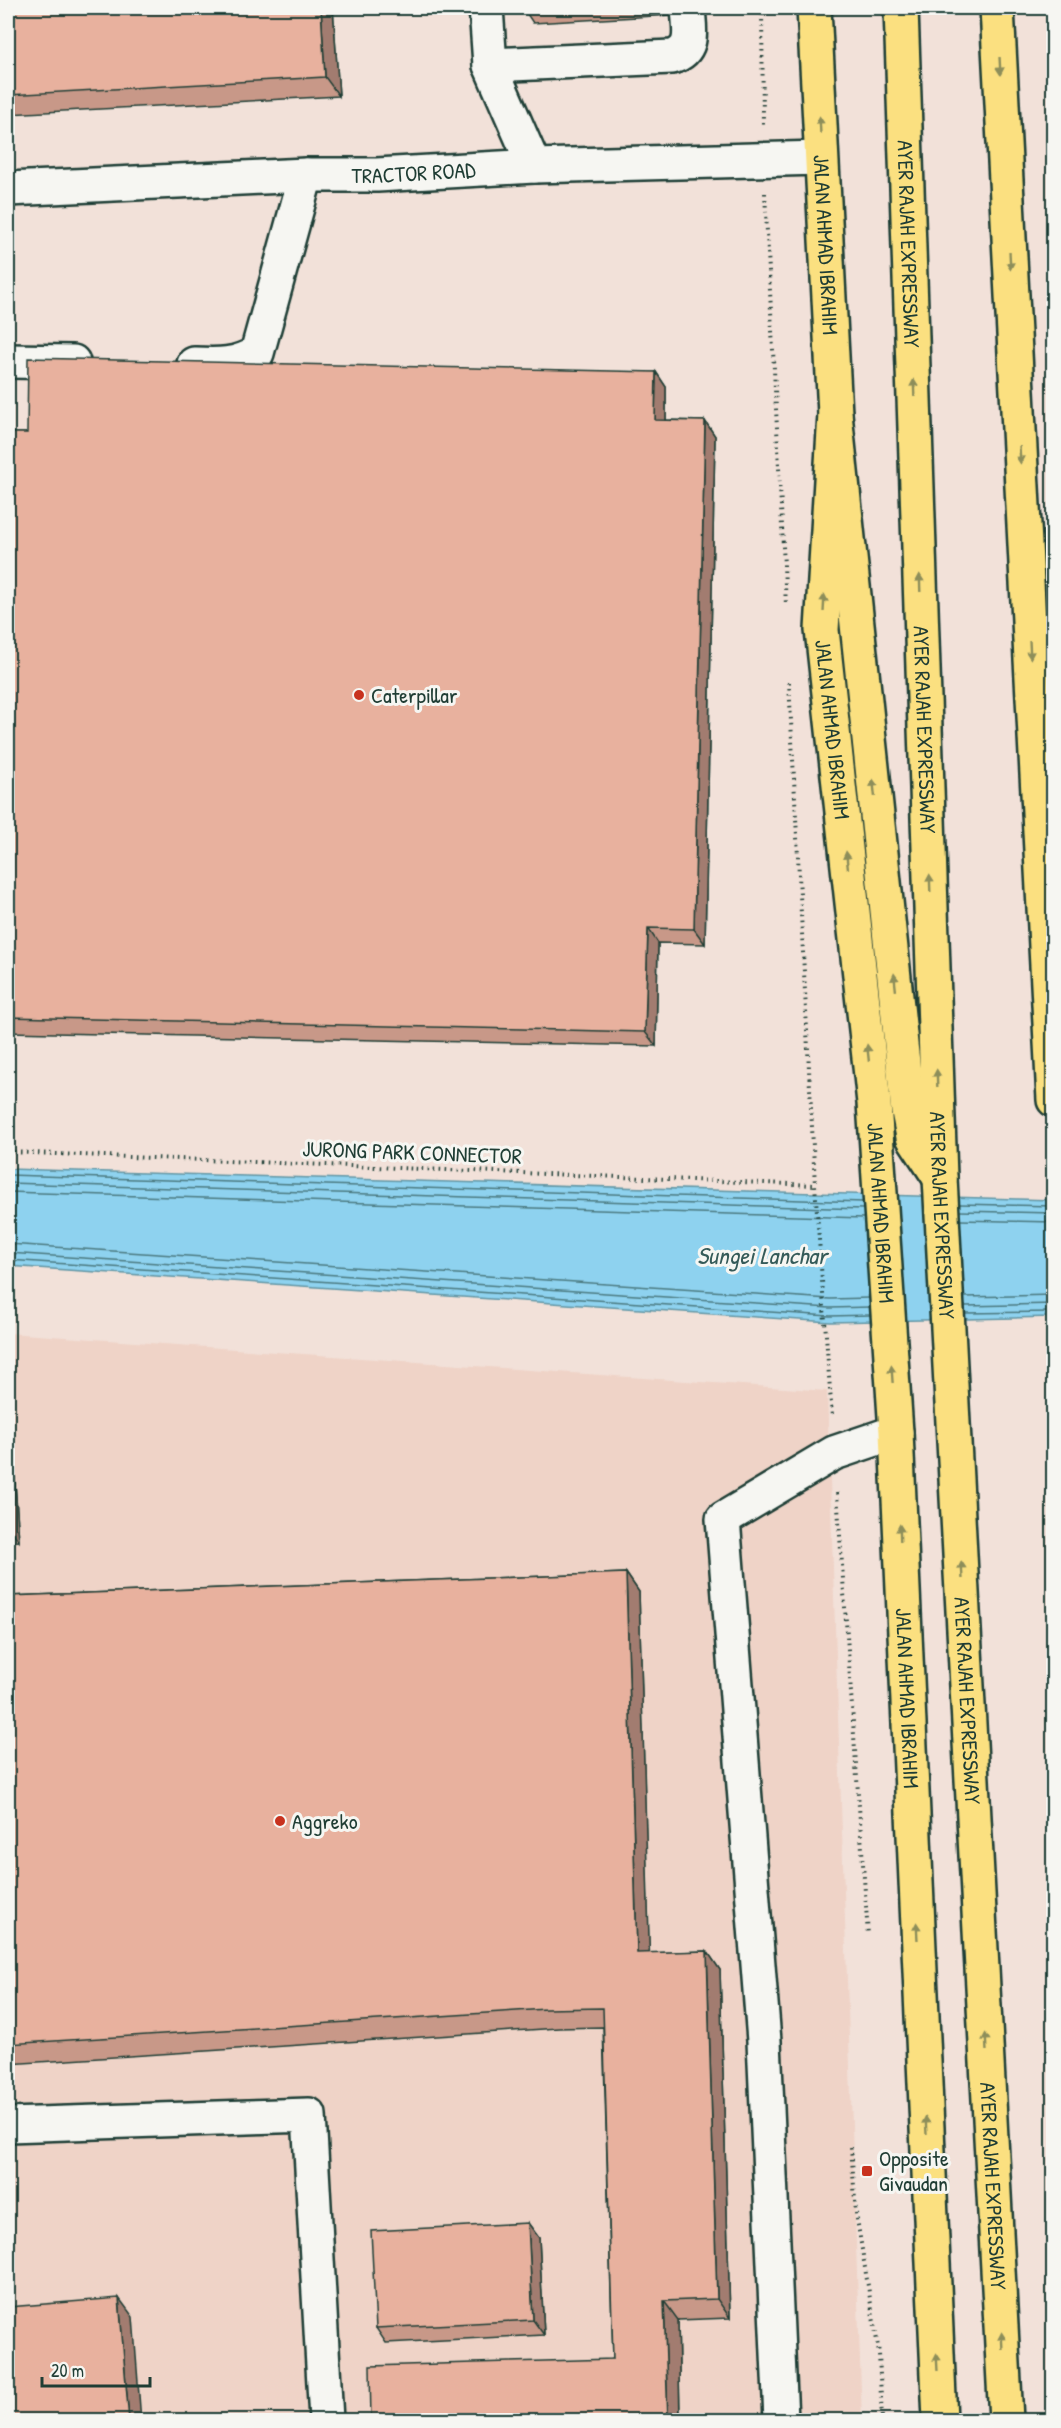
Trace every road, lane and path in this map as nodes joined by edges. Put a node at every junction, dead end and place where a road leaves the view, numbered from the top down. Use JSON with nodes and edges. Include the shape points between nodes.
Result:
{"nodes":[{"id":1,"x":486,"y":8,"type":"edge"},
{"id":2,"x":688,"y":8,"type":"edge"},
{"id":3,"x":762,"y":8,"type":"edge"},
{"id":4,"x":814,"y":8,"type":"edge"},
{"id":5,"x":902,"y":8,"type":"edge"},
{"id":6,"x":997,"y":8,"type":"edge"},
{"id":7,"x":490,"y":65,"type":"junction"},
{"id":8,"x":821,"y":158,"type":"junction"},
{"id":9,"x":764,"y":160,"type":"junction"},
{"id":10,"x":534,"y":166,"type":"junction"},
{"id":11,"x":306,"y":175,"type":"junction"},
{"id":12,"x":8,"y":189,"type":"edge"},
{"id":13,"x":8,"y":361,"type":"edge"},
{"id":14,"x":100,"y":363,"type":"edge"},
{"id":15,"x":170,"y":364,"type":"edge"},
{"id":16,"x":835,"y":414,"type":"junction"},
{"id":17,"x":786,"y":613,"type":"dead end"},
{"id":18,"x":789,"y":672,"type":"dead end"},
{"id":19,"x":1053,"y":1100,"type":"edge"},
{"id":20,"x":8,"y":1152,"type":"edge"},
{"id":21,"x":940,"y":1178,"type":"junction"},
{"id":22,"x":815,"y":1185,"type":"junction"},
{"id":23,"x":896,"y":1432,"type":"junction"},
{"id":24,"x":834,"y":1453,"type":"junction"},
{"id":25,"x":868,"y":1935,"type":"dead end"},
{"id":26,"x":8,"y":2125,"type":"edge"},
{"id":27,"x":851,"y":2148,"type":"dead end"},
{"id":28,"x":326,"y":2421,"type":"edge"},
{"id":29,"x":781,"y":2421,"type":"edge"},
{"id":30,"x":882,"y":2421,"type":"edge"},
{"id":31,"x":939,"y":2421,"type":"edge"},
{"id":32,"x":1006,"y":2421,"type":"edge"}],
"edges":[{"from":1,"to":7,"type":"street"},
{"from":2,"to":7,"type":"street","via":[[690,40],[680,55]]},
{"from":3,"to":9,"type":"path"},
{"from":8,"to":4,"type":"main road","name":"JALAN AHMAD IBRAHIM","one_way":true},
{"from":21,"to":5,"type":"main road","name":"AYER RAJAH EXPRESSWAY","one_way":true},
{"from":6,"to":19,"type":"main road","one_way":true},
{"from":7,"to":10,"type":"street"},
{"from":8,"to":9,"type":"street","name":"TRACTOR ROAD"},
{"from":8,"to":16,"type":"main road","name":"JALAN AHMAD IBRAHIM"},
{"from":9,"to":10,"type":"street","name":"TRACTOR ROAD"},
{"from":9,"to":17,"type":"path"},
{"from":10,"to":11,"type":"street","name":"TRACTOR ROAD"},
{"from":11,"to":12,"type":"street","name":"TRACTOR ROAD"},
{"from":11,"to":15,"type":"street","via":[[257,353],[228,365]]},
{"from":13,"to":14,"type":"street"},
{"from":21,"to":16,"type":"main road","one_way":true,"via":[[913,1137],[908,1111]]},
{"from":23,"to":16,"type":"main road","name":"JALAN AHMAD IBRAHIM","one_way":true,"via":[[874,1103],[822,630]]},
{"from":18,"to":22,"type":"path"},
{"from":20,"to":22,"type":"path","name":"JURONG PARK CONNECTOR"},
{"from":32,"to":21,"type":"main road","name":"AYER RAJAH EXPRESSWAY","one_way":true},
{"from":22,"to":24,"type":"path"},
{"from":23,"to":24,"type":"street"},
{"from":31,"to":23,"type":"main road","name":"JALAN AHMAD IBRAHIM","one_way":true},
{"from":24,"to":25,"type":"path"},
{"from":24,"to":29,"type":"street","via":[[723,1519],[764,2041]]},
{"from":26,"to":28,"type":"street","via":[[309,2115]]},
{"from":27,"to":30,"type":"path","via":[[856,2213],[879,2353]]}]}
